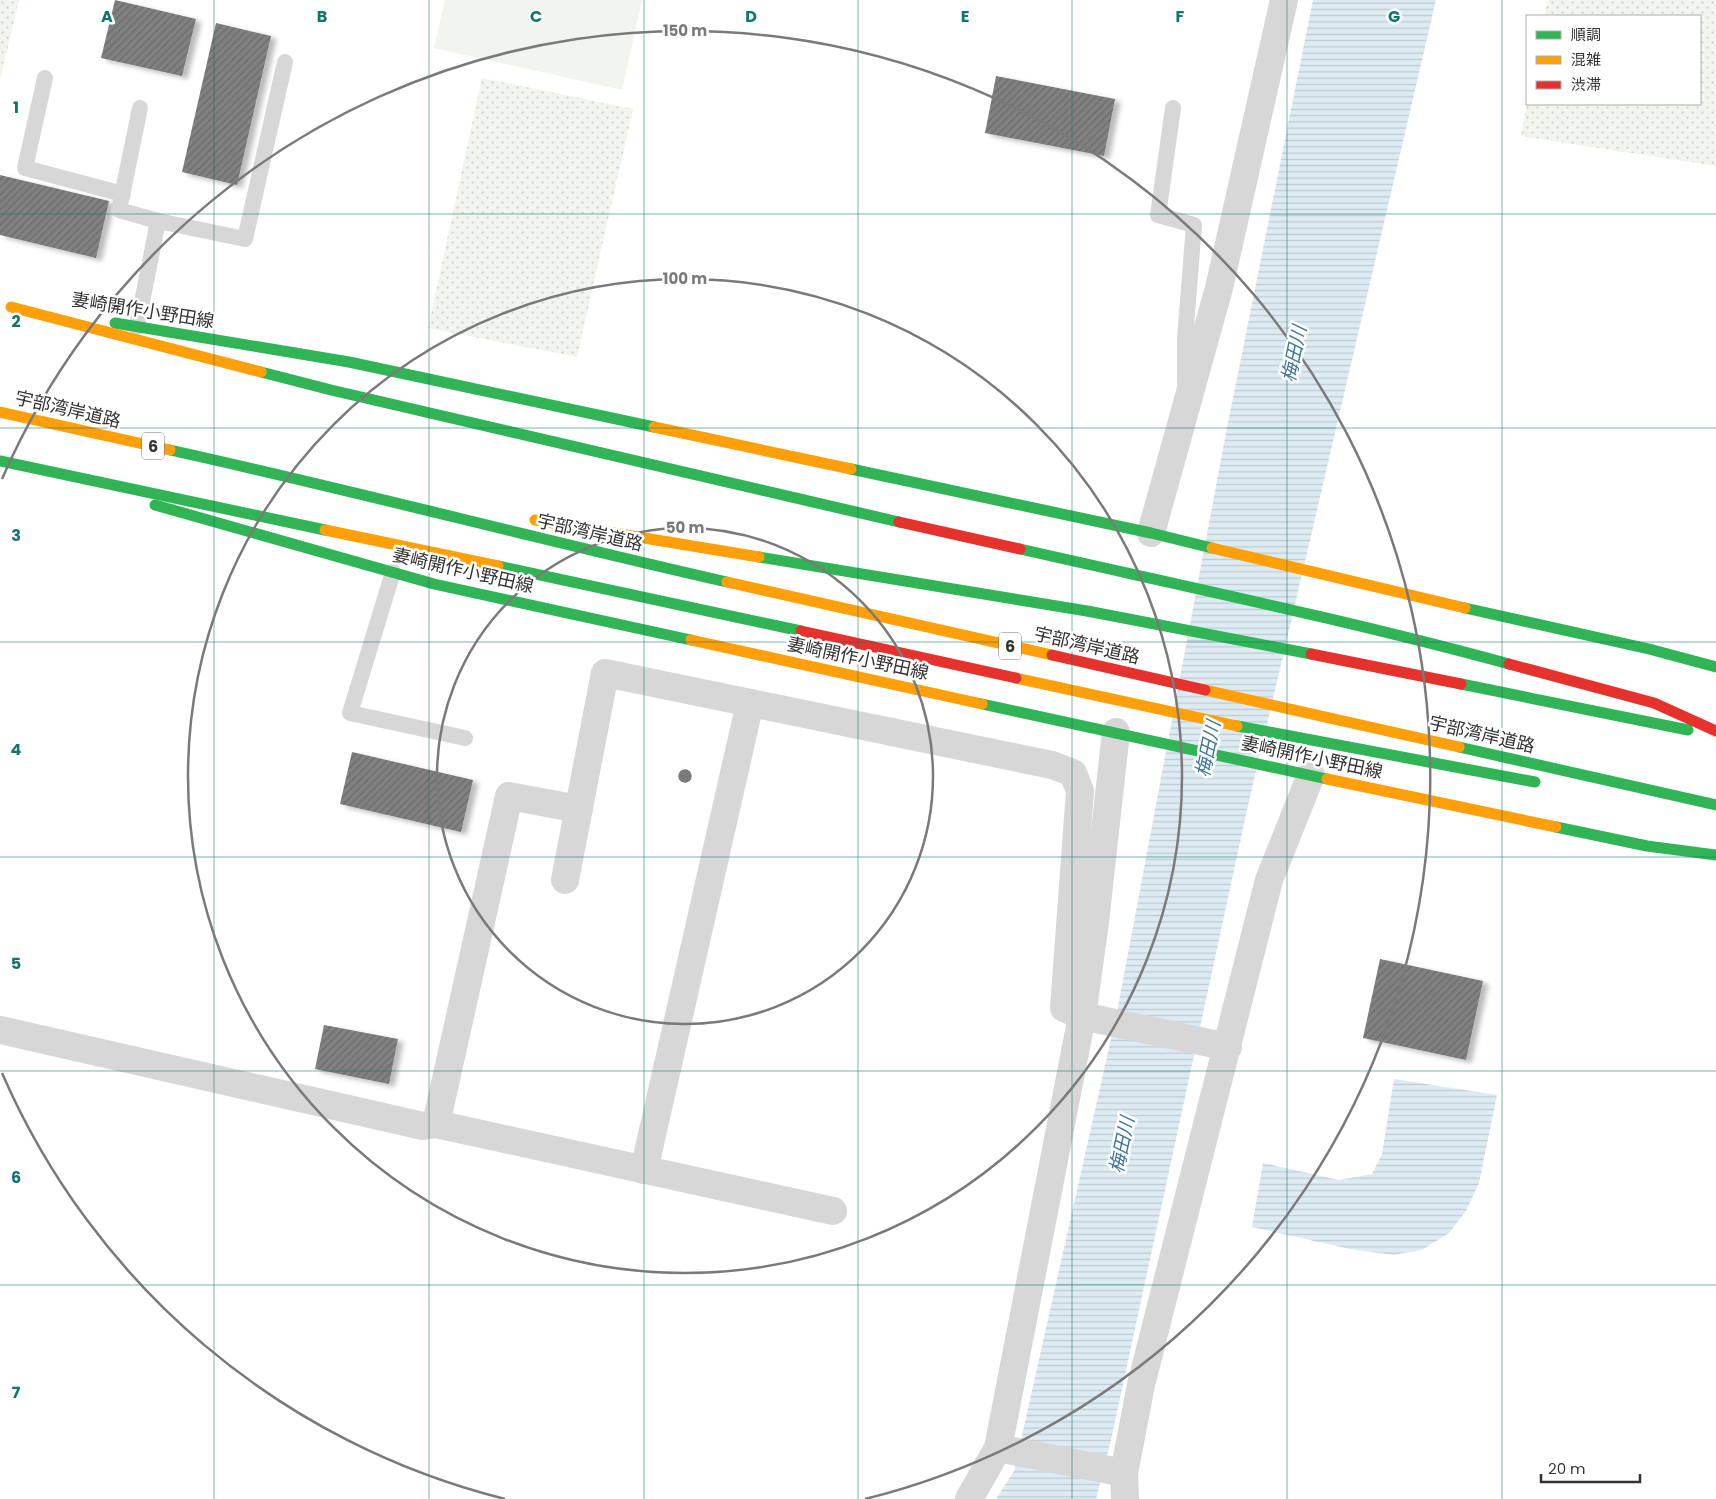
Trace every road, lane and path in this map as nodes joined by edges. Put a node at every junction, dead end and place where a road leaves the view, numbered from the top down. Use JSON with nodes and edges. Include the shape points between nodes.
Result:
{"nodes":[{"id":1,"x":1284,"y":0,"type":"edge"},
{"id":2,"x":285,"y":62,"type":"dead end"},
{"id":3,"x":45,"y":78,"type":"dead end"},
{"id":4,"x":140,"y":108,"type":"dead end"},
{"id":5,"x":1173,"y":108,"type":"dead end"},
{"id":6,"x":123,"y":194,"type":"junction"},
{"id":7,"x":158,"y":221,"type":"junction"},
{"id":8,"x":6,"y":306,"type":"edge"},
{"id":9,"x":137,"y":327,"type":"junction"},
{"id":10,"x":1185,"y":409,"type":"junction"},
{"id":11,"x":0,"y":412,"type":"edge"},
{"id":12,"x":0,"y":462,"type":"edge"},
{"id":13,"x":305,"y":480,"type":"junction"},
{"id":14,"x":466,"y":508,"type":"dead end"},
{"id":15,"x":523,"y":518,"type":"dead end"},
{"id":16,"x":1150,"y":533,"type":"junction"},
{"id":17,"x":393,"y":572,"type":"junction"},
{"id":18,"x":1716,"y":667,"type":"edge"},
{"id":19,"x":750,"y":703,"type":"junction"},
{"id":20,"x":1716,"y":731,"type":"edge"},
{"id":21,"x":1122,"y":734,"type":"junction"},
{"id":22,"x":1716,"y":735,"type":"edge"},
{"id":23,"x":465,"y":738,"type":"dead end"},
{"id":24,"x":1306,"y":774,"type":"junction"},
{"id":25,"x":1550,"y":784,"type":"dead end"},
{"id":26,"x":1657,"y":803,"type":"dead end"},
{"id":27,"x":1716,"y":804,"type":"edge"},
{"id":28,"x":579,"y":809,"type":"junction"},
{"id":29,"x":1716,"y":814,"type":"edge"},
{"id":30,"x":1716,"y":855,"type":"edge"},
{"id":31,"x":565,"y":880,"type":"dead end"},
{"id":32,"x":1092,"y":1018,"type":"junction"},
{"id":33,"x":0,"y":1030,"type":"edge"},
{"id":34,"x":1228,"y":1047,"type":"junction"},
{"id":35,"x":436,"y":1124,"type":"junction"},
{"id":36,"x":644,"y":1170,"type":"junction"},
{"id":37,"x":833,"y":1211,"type":"dead end"},
{"id":38,"x":1006,"y":1450,"type":"junction"},
{"id":39,"x":1121,"y":1481,"type":"edge"},
{"id":40,"x":970,"y":1499,"type":"edge"}],
"edges":[{"from":1,"to":10,"type":"street","via":[[1219,288]]},
{"from":2,"to":7,"type":"lane","via":[[245,239]]},
{"from":3,"to":6,"type":"lane","via":[[25,168]]},
{"from":4,"to":6,"type":"lane"},
{"from":5,"to":10,"type":"lane","via":[[1158,215],[1194,225],[1184,339]]},
{"from":6,"to":7,"type":"lane","via":[[119,210]]},
{"from":7,"to":9,"type":"lane"},
{"from":8,"to":9,"type":"main road","name":"妻崎開作小野田線"},
{"from":8,"to":20,"type":"main road","via":[[331,390],[789,498],[1425,641],[1654,703]]},
{"from":9,"to":16,"type":"main road","name":"妻崎開作小野田線","via":[[348,362]]},
{"from":10,"to":16,"type":"street"},
{"from":11,"to":13,"type":"main road","name":"宇部湾岸道路","number":"6"},
{"from":12,"to":17,"type":"main road","name":"妻崎開作小野田線"},
{"from":12,"to":25,"type":"main road","via":[[761,622],[1194,718]]},
{"from":13,"to":14,"type":"main road","name":"宇部湾岸道路","number":"6"},
{"from":13,"to":27,"type":"main road","name":"宇部湾岸道路","number":"6","via":[[693,574]]},
{"from":15,"to":22,"type":"main road","name":"宇部湾岸道路","via":[[1086,611]]},
{"from":16,"to":18,"type":"main road","name":"妻崎開作小野田線"},
{"from":17,"to":21,"type":"main road","name":"妻崎開作小野田線","via":[[434,584]]},
{"from":17,"to":23,"type":"lane","via":[[350,713]]},
{"from":19,"to":28,"type":"street","via":[[605,673]]},
{"from":19,"to":32,"type":"street","via":[[1052,765],[1073,773],[1080,791],[1064,1008]]},
{"from":19,"to":36,"type":"street"},
{"from":21,"to":24,"type":"main road","name":"妻崎開作小野田線"},
{"from":21,"to":32,"type":"street"},
{"from":24,"to":30,"type":"main road","name":"妻崎開作小野田線","via":[[1648,846]]},
{"from":24,"to":34,"type":"street","via":[[1270,880]]},
{"from":26,"to":29,"type":"main road"},
{"from":28,"to":31,"type":"street"},
{"from":28,"to":35,"type":"street","via":[[509,796]]},
{"from":32,"to":34,"type":"street"},
{"from":32,"to":38,"type":"street"},
{"from":33,"to":35,"type":"street","via":[[423,1126]]},
{"from":34,"to":39,"type":"street","via":[[1141,1385]]},
{"from":35,"to":36,"type":"street"},
{"from":36,"to":37,"type":"street"},
{"from":38,"to":39,"type":"street"},
{"from":38,"to":40,"type":"street"}]}
